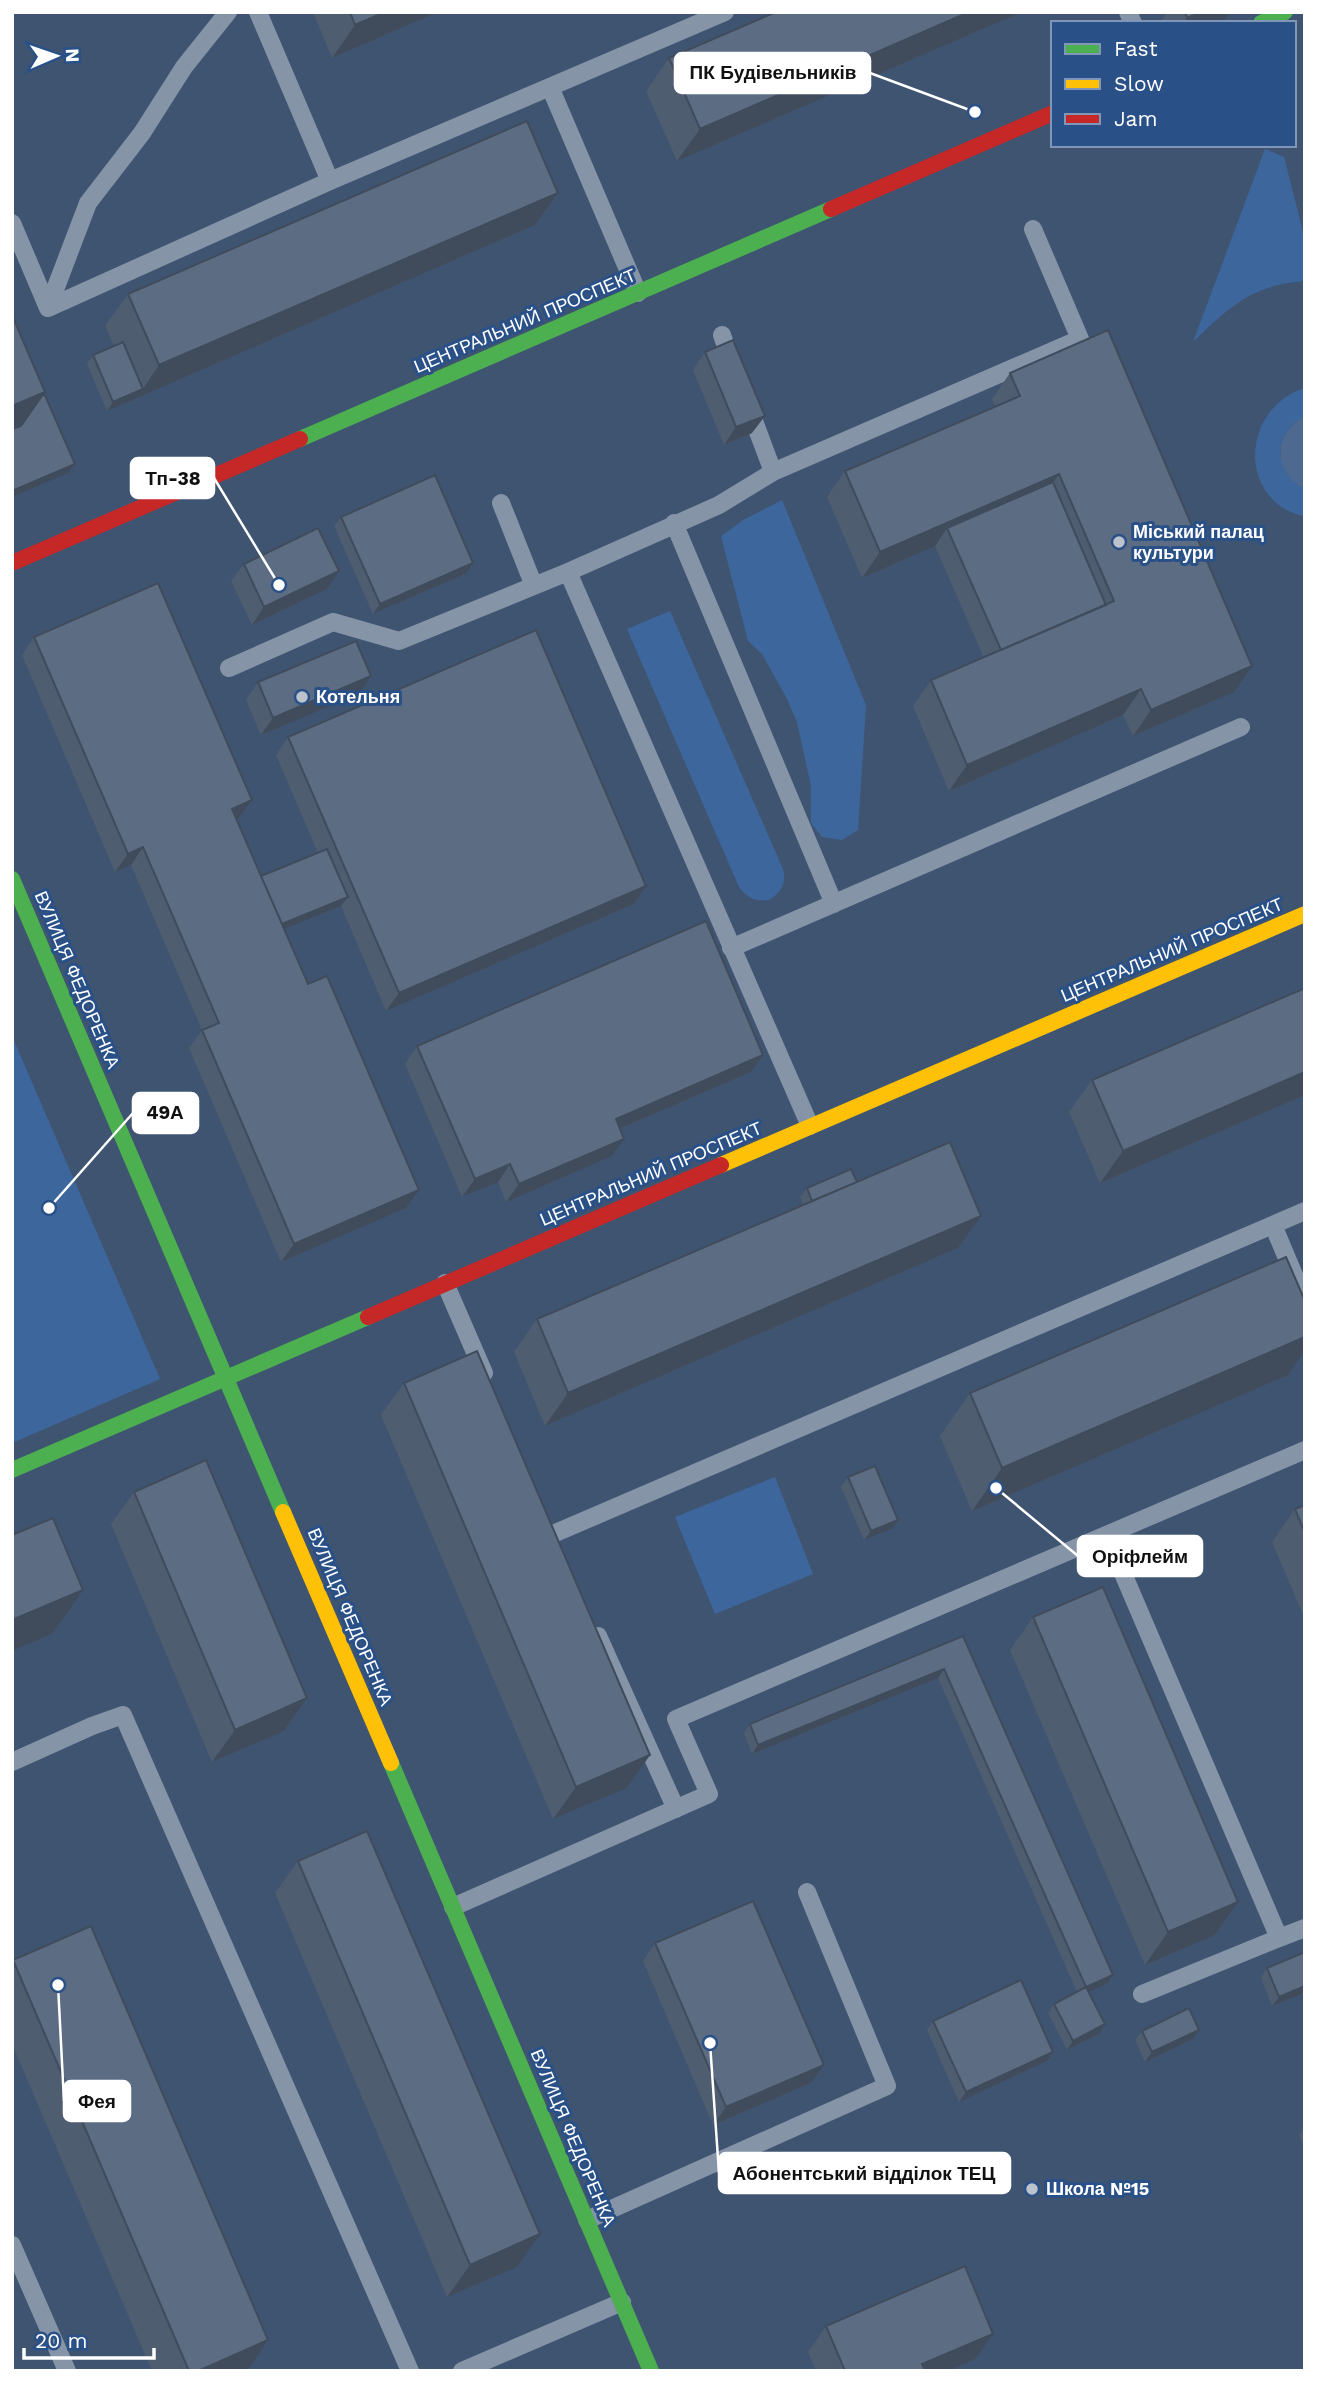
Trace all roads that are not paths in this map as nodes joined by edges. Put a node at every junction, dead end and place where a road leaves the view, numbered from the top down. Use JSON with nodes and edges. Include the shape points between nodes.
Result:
{"nodes":[{"id":1,"x":228,"y":12,"type":"edge"},
{"id":2,"x":258,"y":12,"type":"edge"},
{"id":3,"x":725,"y":12,"type":"edge"},
{"id":4,"x":1285,"y":12,"type":"edge"},
{"id":5,"x":1265,"y":21,"type":"edge"},
{"id":6,"x":550,"y":87,"type":"junction"},
{"id":7,"x":1051,"y":114,"type":"edge"},
{"id":8,"x":330,"y":181,"type":"junction"},
{"id":9,"x":12,"y":223,"type":"edge"},
{"id":10,"x":1034,"y":229,"type":"dead end"},
{"id":11,"x":638,"y":293,"type":"junction"},
{"id":12,"x":48,"y":308,"type":"junction"},
{"id":13,"x":722,"y":335,"type":"dead end"},
{"id":14,"x":774,"y":472,"type":"junction"},
{"id":15,"x":501,"y":503,"type":"dead end"},
{"id":16,"x":674,"y":523,"type":"junction"},
{"id":17,"x":12,"y":563,"type":"edge"},
{"id":18,"x":568,"y":572,"type":"junction"},
{"id":19,"x":534,"y":586,"type":"junction"},
{"id":20,"x":229,"y":668,"type":"dead end"},
{"id":21,"x":1241,"y":727,"type":"dead end"},
{"id":22,"x":12,"y":879,"type":"edge"},
{"id":23,"x":834,"y":904,"type":"junction"},
{"id":24,"x":1305,"y":914,"type":"edge"},
{"id":25,"x":731,"y":948,"type":"junction"},
{"id":26,"x":810,"y":1126,"type":"junction"},
{"id":27,"x":1305,"y":1211,"type":"edge"},
{"id":28,"x":1273,"y":1225,"type":"junction"},
{"id":29,"x":445,"y":1283,"type":"junction"},
{"id":30,"x":1305,"y":1301,"type":"edge"},
{"id":31,"x":227,"y":1378,"type":"junction"},
{"id":32,"x":489,"y":1383,"type":"edge"},
{"id":33,"x":1305,"y":1450,"type":"edge"},
{"id":34,"x":12,"y":1470,"type":"edge"},
{"id":35,"x":553,"y":1534,"type":"edge"},
{"id":36,"x":1107,"y":1536,"type":"junction"},
{"id":37,"x":592,"y":1622,"type":"edge"},
{"id":38,"x":12,"y":1762,"type":"edge"},
{"id":39,"x":676,"y":1809,"type":"junction"},
{"id":40,"x":807,"y":1892,"type":"dead end"},
{"id":41,"x":453,"y":1907,"type":"junction"},
{"id":42,"x":1305,"y":1927,"type":"edge"},
{"id":43,"x":1279,"y":1938,"type":"junction"},
{"id":44,"x":1142,"y":1994,"type":"dead end"},
{"id":45,"x":587,"y":2220,"type":"junction"},
{"id":46,"x":12,"y":2245,"type":"edge"},
{"id":47,"x":622,"y":2302,"type":"junction"},
{"id":48,"x":67,"y":2371,"type":"edge"},
{"id":49,"x":410,"y":2371,"type":"edge"},
{"id":50,"x":462,"y":2371,"type":"edge"},
{"id":51,"x":652,"y":2371,"type":"edge"}],
"edges":[{"from":1,"to":12,"type":"lane","via":[[88,203]]},
{"from":2,"to":8,"type":"lane"},
{"from":3,"to":6,"type":"lane"},
{"from":4,"to":5,"type":"street"},
{"from":6,"to":8,"type":"lane"},
{"from":6,"to":11,"type":"lane"},
{"from":7,"to":11,"type":"street","name":"ЦЕНТРАЛЬНИЙ ПРОСПЕКТ"},
{"from":8,"to":12,"type":"lane"},
{"from":9,"to":12,"type":"lane"},
{"from":10,"to":14,"type":"lane","via":[[1080,339]]},
{"from":11,"to":17,"type":"street","name":"ЦЕНТРАЛЬНИЙ ПРОСПЕКТ"},
{"from":13,"to":14,"type":"lane"},
{"from":14,"to":16,"type":"lane","via":[[719,505]]},
{"from":15,"to":19,"type":"lane"},
{"from":16,"to":18,"type":"lane"},
{"from":16,"to":23,"type":"lane"},
{"from":18,"to":19,"type":"lane"},
{"from":18,"to":25,"type":"lane"},
{"from":19,"to":20,"type":"lane","via":[[398,641],[333,622]]},
{"from":21,"to":23,"type":"lane"},
{"from":22,"to":31,"type":"street","name":"ВУЛИЦЯ ФЕДОРЕНКА"},
{"from":23,"to":25,"type":"lane"},
{"from":24,"to":26,"type":"street","name":"ЦЕНТРАЛЬНИЙ ПРОСПЕКТ"},
{"from":25,"to":26,"type":"lane"},
{"from":26,"to":29,"type":"street","name":"ЦЕНТРАЛЬНИЙ ПРОСПЕКТ"},
{"from":27,"to":28,"type":"lane"},
{"from":28,"to":30,"type":"lane"},
{"from":28,"to":35,"type":"lane"},
{"from":29,"to":31,"type":"street","name":"ЦЕНТРАЛЬНИЙ ПРОСПЕКТ"},
{"from":29,"to":32,"type":"lane"},
{"from":31,"to":34,"type":"street","name":"ЦЕНТРАЛЬНИЙ ПРОСПЕКТ"},
{"from":31,"to":41,"type":"street","name":"ВУЛИЦЯ ФЕДОРЕНКА"},
{"from":33,"to":36,"type":"lane"},
{"from":36,"to":39,"type":"lane","via":[[676,1719],[709,1794]]},
{"from":36,"to":43,"type":"lane"},
{"from":37,"to":39,"type":"lane"},
{"from":38,"to":49,"type":"lane","via":[[123,1715]]},
{"from":39,"to":41,"type":"lane"},
{"from":40,"to":45,"type":"lane","via":[[887,2086]]},
{"from":41,"to":45,"type":"street","name":"ВУЛИЦЯ ФЕДОРЕНКА"},
{"from":42,"to":43,"type":"lane"},
{"from":43,"to":44,"type":"lane"},
{"from":45,"to":47,"type":"street","name":"ВУЛИЦЯ ФЕДОРЕНКА"},
{"from":46,"to":48,"type":"lane"},
{"from":47,"to":50,"type":"lane"},
{"from":47,"to":51,"type":"street","name":"ВУЛИЦЯ ФЕДОРЕНКА"}]}
